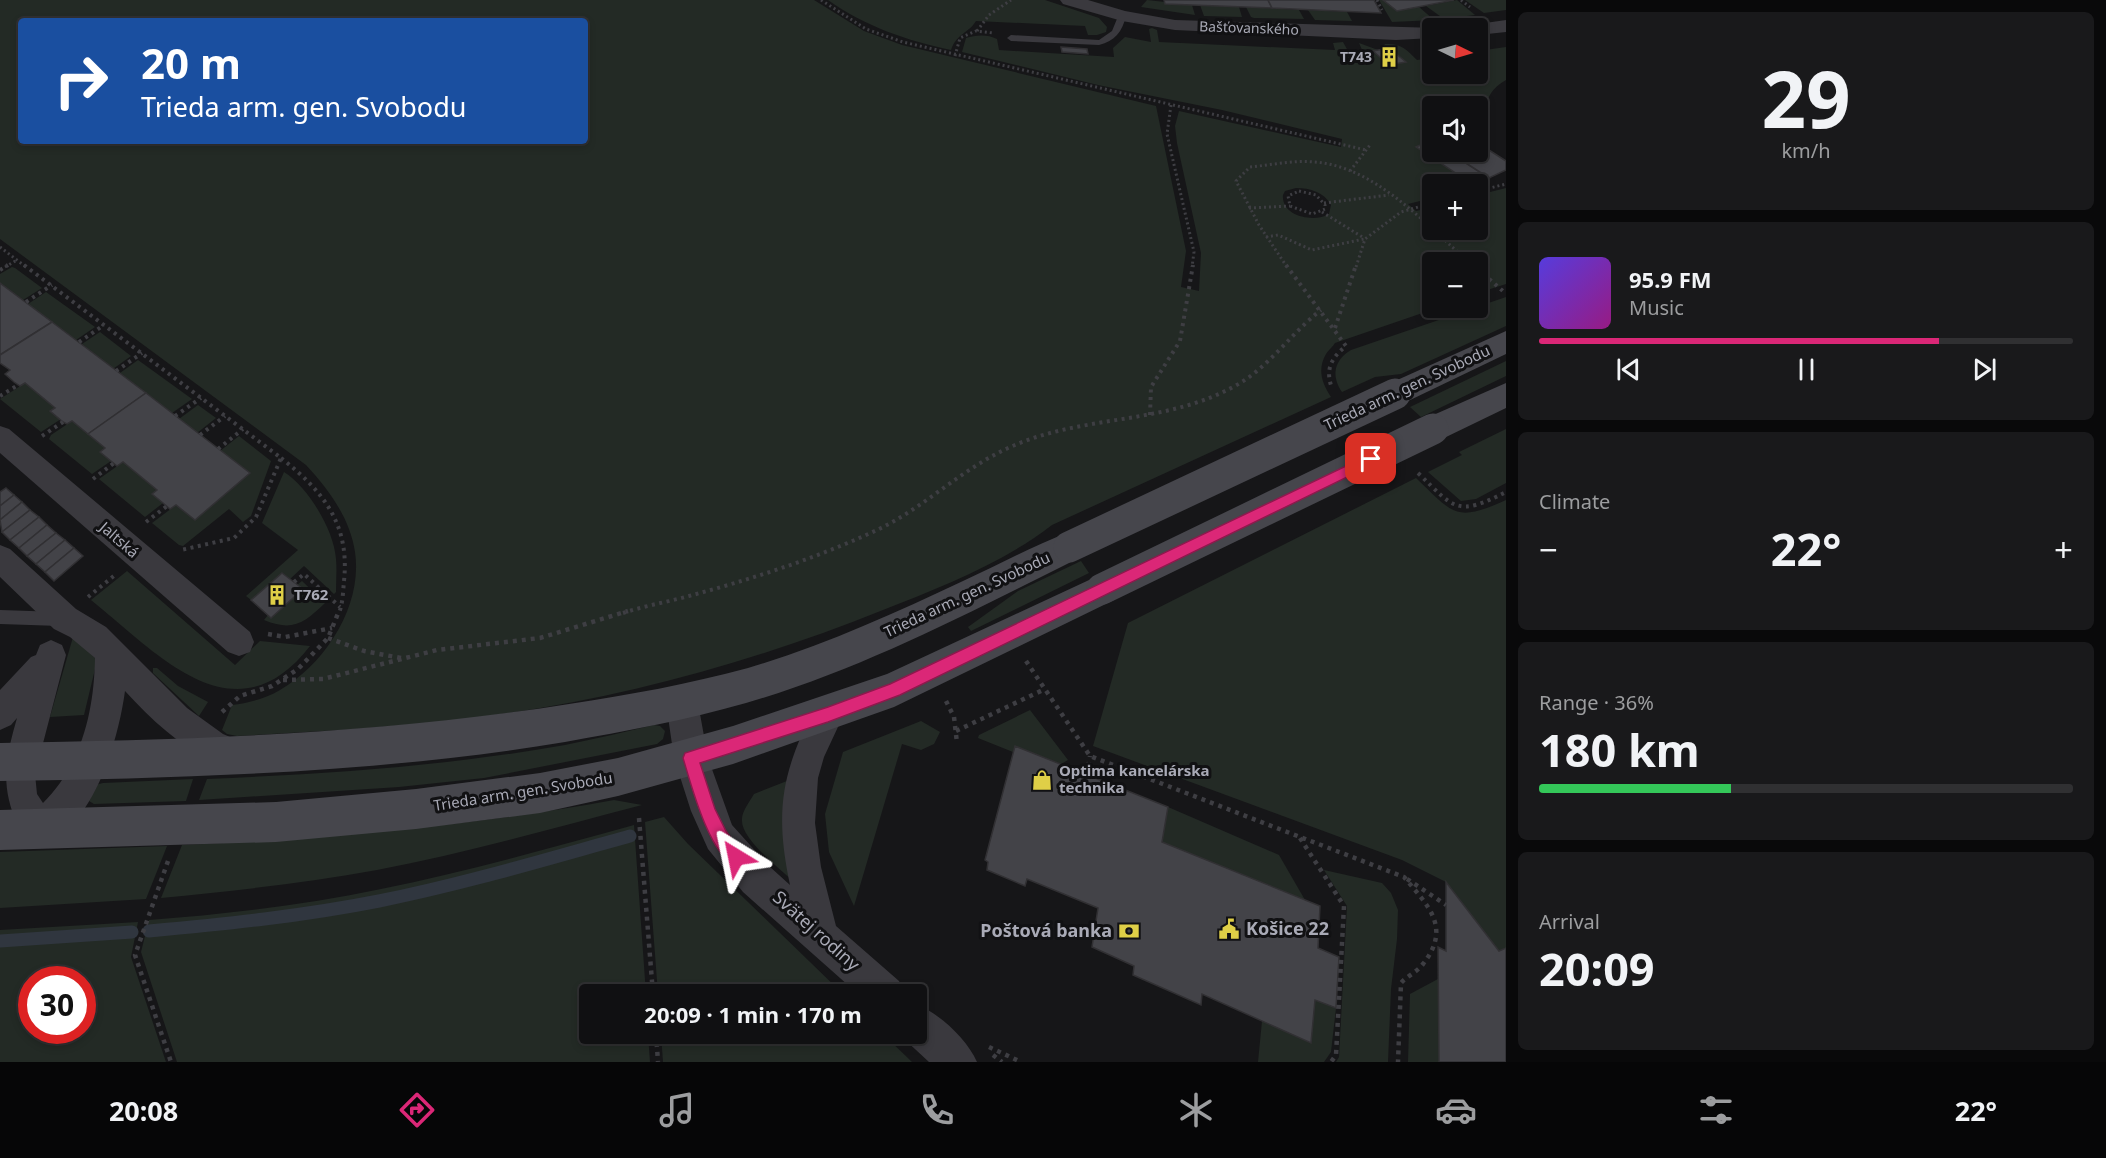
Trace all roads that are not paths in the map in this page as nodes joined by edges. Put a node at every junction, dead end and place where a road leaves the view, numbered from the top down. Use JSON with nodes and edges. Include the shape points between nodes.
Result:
{"nodes":[{"id":1,"x":1070,"y":0,"type":"edge"},
{"id":2,"x":1122,"y":16,"type":"junction"},
{"id":3,"x":1506,"y":26,"type":"edge"},
{"id":4,"x":1488,"y":28,"type":"edge"},
{"id":5,"x":1422,"y":33,"type":"edge"},
{"id":6,"x":1011,"y":38,"type":"road end"},
{"id":7,"x":1506,"y":342,"type":"edge"},
{"id":8,"x":1506,"y":395,"type":"edge"},
{"id":9,"x":0,"y":437,"type":"edge"},
{"id":10,"x":0,"y":558,"type":"edge"},
{"id":11,"x":75,"y":610,"type":"junction"},
{"id":12,"x":0,"y":617,"type":"edge"},
{"id":13,"x":236,"y":640,"type":"road end"},
{"id":14,"x":110,"y":651,"type":"junction"},
{"id":15,"x":51,"y":655,"type":"junction"},
{"id":16,"x":682,"y":703,"type":"junction"},
{"id":17,"x":0,"y":714,"type":"edge"},
{"id":18,"x":828,"y":714,"type":"junction"},
{"id":19,"x":238,"y":757,"type":"junction"},
{"id":20,"x":691,"y":758,"type":"junction"},
{"id":21,"x":91,"y":760,"type":"junction"},
{"id":22,"x":11,"y":762,"type":"edge"},
{"id":23,"x":0,"y":830,"type":"edge"},
{"id":24,"x":41,"y":830,"type":"junction"},
{"id":25,"x":820,"y":933,"type":"junction"},
{"id":26,"x":875,"y":984,"type":"edge"},
{"id":27,"x":927,"y":1033,"type":"edge"},
{"id":28,"x":957,"y":1062,"type":"edge"}],
"edges":[{"from":1,"to":2,"type":"street","name":"Bašťovanského"},
{"from":2,"to":5,"type":"street","name":"Bašťovanského","via":[[1175,25]]},
{"from":2,"to":6,"type":"lane","via":[[1116,33],[1099,43]]},
{"from":3,"to":4,"type":"street"},
{"from":7,"to":16,"type":"street","name":"Trieda arm. gen. Svobodu","bridge":true,"via":[[869,642],[751,684]]},
{"from":8,"to":18,"type":"street","name":"Trieda arm. gen. Svobodu","bridge":true,"via":[[894,689]]},
{"from":9,"to":13,"type":"street","name":"Jaltská"},
{"from":10,"to":11,"type":"street"},
{"from":11,"to":12,"type":"lane"},
{"from":11,"to":14,"type":"street","via":[[81,627]]},
{"from":11,"to":15,"type":"street"},
{"from":14,"to":19,"type":"street","via":[[193,733],[212,747]]},
{"from":14,"to":21,"type":"street","via":[[104,718]]},
{"from":15,"to":17,"type":"street"},
{"from":15,"to":22,"type":"street"},
{"from":16,"to":19,"type":"street","name":"Trieda arm. gen. Svobodu","via":[[540,729],[422,744]]},
{"from":16,"to":20,"type":"street","name":"Svätej rodiny"},
{"from":18,"to":20,"type":"street","name":"Trieda arm. gen. Svobodu"},
{"from":18,"to":25,"type":"street","via":[[808,757],[797,824],[799,849]]},
{"from":19,"to":21,"type":"street","name":"Trieda arm. gen. Svobodu"},
{"from":20,"to":24,"type":"street","name":"Trieda arm. gen. Svobodu","via":[[540,793],[416,809],[276,822]]},
{"from":20,"to":25,"type":"street","name":"Svätej rodiny","via":[[720,837],[756,879]]},
{"from":21,"to":22,"type":"street","name":"Trieda arm. gen. Svobodu"},
{"from":21,"to":24,"type":"street","via":[[69,800]]},
{"from":22,"to":24,"type":"street","via":[[18,774],[21,800]]},
{"from":23,"to":24,"type":"street","name":"Trieda arm. gen. Svobodu"},
{"from":25,"to":26,"type":"street","name":"Svätej rodiny"},
{"from":27,"to":28,"type":"street"}]}
